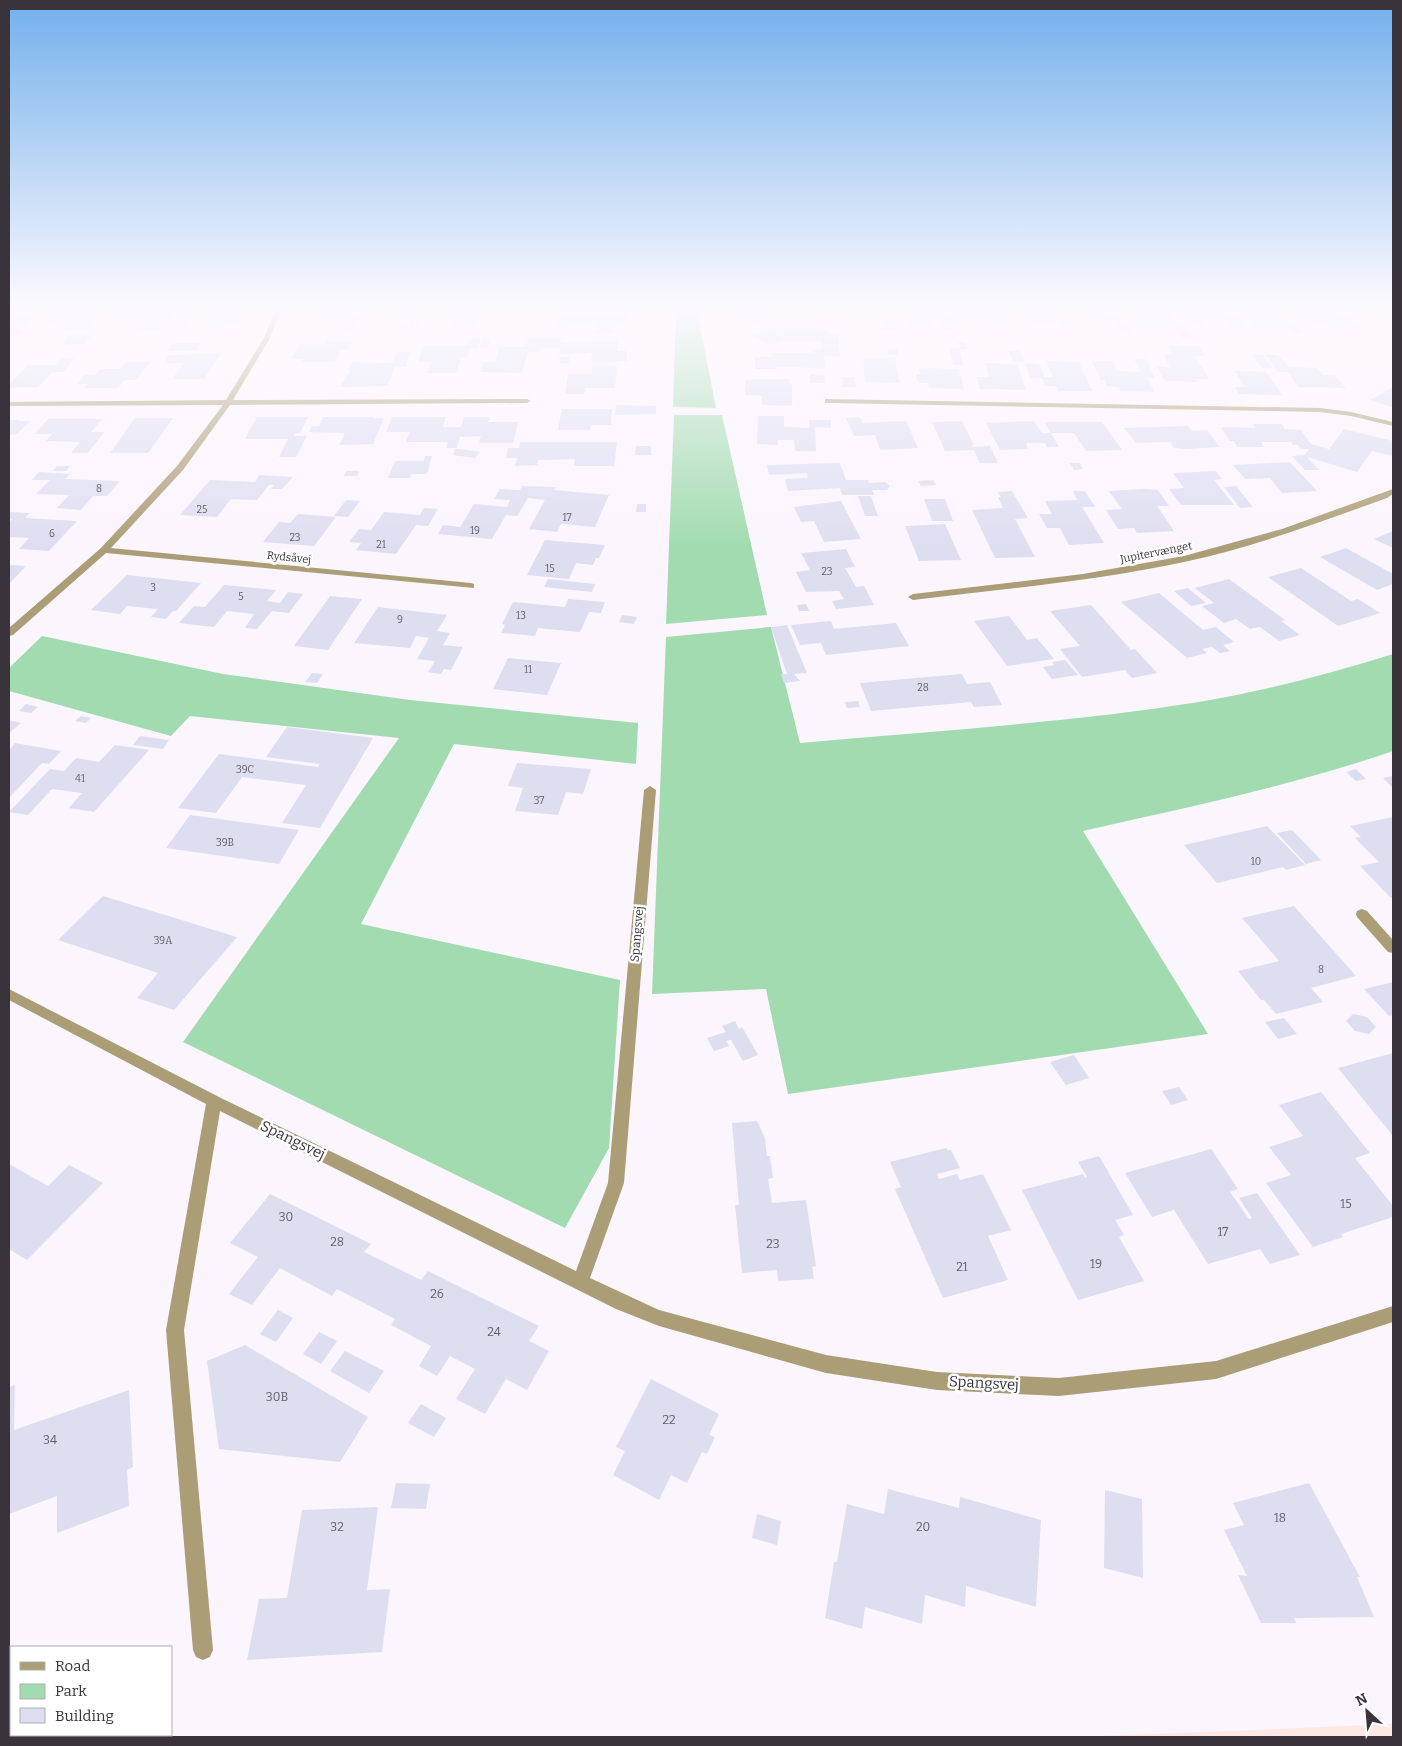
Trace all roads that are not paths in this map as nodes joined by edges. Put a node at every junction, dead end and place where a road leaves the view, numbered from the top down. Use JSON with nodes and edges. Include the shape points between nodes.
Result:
{"nodes":[{"id":1,"x":237,"y":387,"type":"edge"},
{"id":2,"x":828,"y":401,"type":"dead end"},
{"id":3,"x":527,"y":402,"type":"dead end"},
{"id":4,"x":228,"y":403,"type":"junction"},
{"id":5,"x":9,"y":404,"type":"edge"},
{"id":6,"x":1393,"y":424,"type":"edge"},
{"id":7,"x":1393,"y":491,"type":"edge"},
{"id":8,"x":104,"y":550,"type":"junction"},
{"id":9,"x":472,"y":586,"type":"dead end"},
{"id":10,"x":913,"y":596,"type":"dead end"},
{"id":11,"x":9,"y":633,"type":"edge"},
{"id":12,"x":650,"y":790,"type":"dead end"},
{"id":13,"x":1362,"y":914,"type":"dead end"},
{"id":14,"x":1393,"y":948,"type":"edge"},
{"id":15,"x":9,"y":994,"type":"edge"},
{"id":16,"x":214,"y":1101,"type":"junction"},
{"id":17,"x":580,"y":1282,"type":"junction"},
{"id":18,"x":1393,"y":1314,"type":"edge"},
{"id":19,"x":203,"y":1650,"type":"dead end"}],
"edges":[{"from":1,"to":4,"type":"street"},
{"from":2,"to":6,"type":"street","via":[[1320,410]]},
{"from":3,"to":4,"type":"street"},
{"from":4,"to":5,"type":"street"},
{"from":4,"to":8,"type":"street","via":[[180,468]]},
{"from":7,"to":10,"type":"street","name":"Jupitervænget","via":[[1289,531],[1185,559],[1090,576]]},
{"from":8,"to":9,"type":"street","name":"Rydsåvej"},
{"from":8,"to":11,"type":"street"},
{"from":12,"to":17,"type":"street","name":"Spangsvej","via":[[616,1183]]},
{"from":13,"to":14,"type":"street"},
{"from":15,"to":16,"type":"street","name":"Spangsvej"},
{"from":16,"to":17,"type":"street","name":"Spangsvej"},
{"from":16,"to":19,"type":"street","via":[[175,1330]]},
{"from":17,"to":18,"type":"street","name":"Spangsvej","via":[[659,1318],[826,1364],[938,1381],[1059,1387],[1216,1370]]}]}
